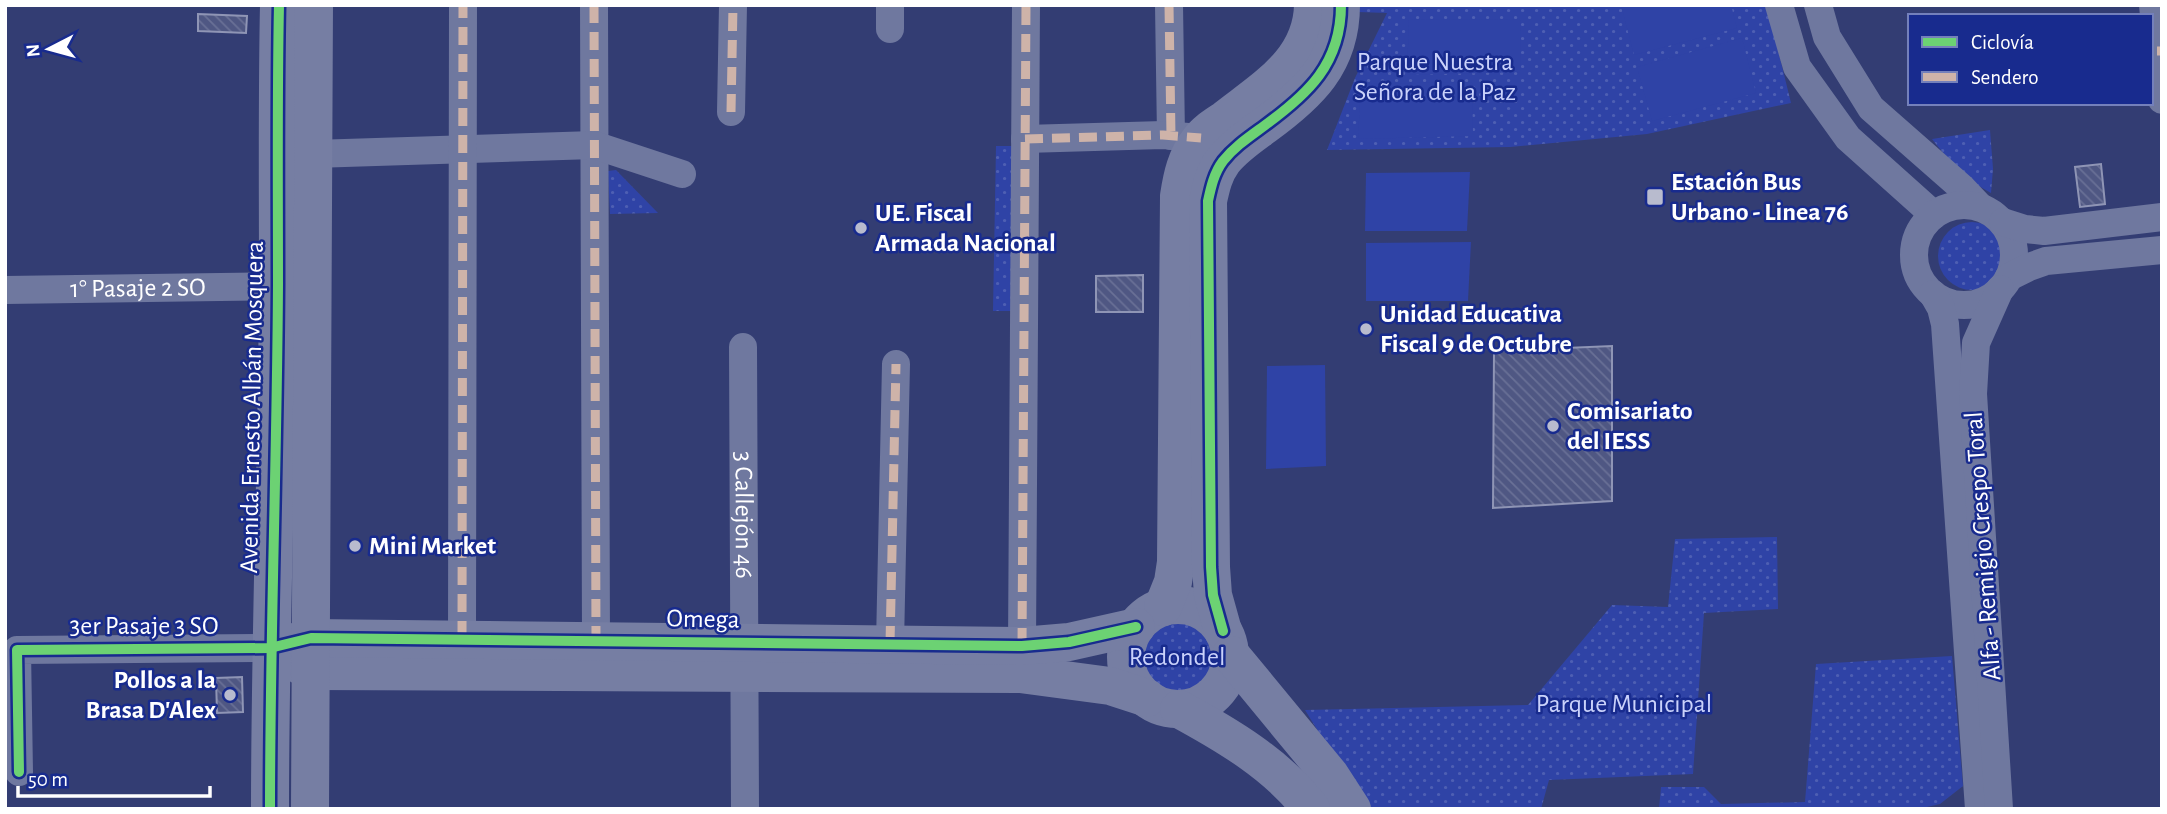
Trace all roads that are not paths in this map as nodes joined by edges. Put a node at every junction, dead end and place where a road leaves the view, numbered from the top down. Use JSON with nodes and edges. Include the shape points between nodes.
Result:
{"nodes":[{"id":1,"x":279,"y":5,"type":"edge"},
{"id":2,"x":314,"y":5,"type":"edge"},
{"id":3,"x":463,"y":5,"type":"edge"},
{"id":4,"x":594,"y":5,"type":"edge"},
{"id":5,"x":733,"y":5,"type":"edge"},
{"id":6,"x":1026,"y":5,"type":"edge"},
{"id":7,"x":1169,"y":5,"type":"edge"},
{"id":8,"x":1312,"y":5,"type":"edge"},
{"id":9,"x":1341,"y":5,"type":"edge"},
{"id":10,"x":1779,"y":5,"type":"edge"},
{"id":11,"x":1818,"y":5,"type":"edge"},
{"id":12,"x":2153,"y":5,"type":"edge"},
{"id":13,"x":2160,"y":51,"type":"edge"},
{"id":14,"x":2162,"y":100,"type":"edge"},
{"id":15,"x":732,"y":112,"type":"dead end"},
{"id":16,"x":1186,"y":136,"type":"junction"},
{"id":17,"x":1025,"y":139,"type":"junction"},
{"id":18,"x":594,"y":145,"type":"junction"},
{"id":19,"x":462,"y":147,"type":"junction"},
{"id":20,"x":313,"y":153,"type":"junction"},
{"id":21,"x":682,"y":174,"type":"dead end"},
{"id":22,"x":1934,"y":215,"type":"junction"},
{"id":23,"x":1991,"y":215,"type":"junction"},
{"id":24,"x":2162,"y":217,"type":"edge"},
{"id":25,"x":2162,"y":250,"type":"edge"},
{"id":26,"x":2005,"y":283,"type":"junction"},
{"id":27,"x":295,"y":286,"type":"junction"},
{"id":28,"x":5,"y":290,"type":"edge"},
{"id":29,"x":1933,"y":294,"type":"junction"},
{"id":30,"x":743,"y":347,"type":"dead end"},
{"id":31,"x":896,"y":364,"type":"dead end"},
{"id":32,"x":1961,"y":395,"type":"junction"},
{"id":33,"x":1149,"y":617,"type":"junction"},
{"id":34,"x":462,"y":639,"type":"junction"},
{"id":35,"x":596,"y":641,"type":"junction"},
{"id":36,"x":1227,"y":643,"type":"junction"},
{"id":37,"x":890,"y":644,"type":"junction"},
{"id":38,"x":1021,"y":646,"type":"junction"},
{"id":39,"x":270,"y":648,"type":"junction"},
{"id":40,"x":311,"y":654,"type":"junction"},
{"id":41,"x":744,"y":658,"type":"junction"},
{"id":42,"x":1163,"y":704,"type":"junction"},
{"id":43,"x":19,"y":772,"type":"dead end"},
{"id":44,"x":270,"y":809,"type":"edge"},
{"id":45,"x":310,"y":809,"type":"edge"},
{"id":46,"x":745,"y":809,"type":"edge"},
{"id":47,"x":1311,"y":809,"type":"edge"},
{"id":48,"x":1352,"y":809,"type":"edge"},
{"id":49,"x":1979,"y":809,"type":"edge"},
{"id":50,"x":1999,"y":809,"type":"edge"}],
"edges":[{"from":1,"to":27,"type":"street","name":"Avenida Ernesto Albán Mosquera","via":[[276,117]]},
{"from":2,"to":20,"type":"street","name":"Avenida Ernesto Albán Mosquera"},
{"from":3,"to":19,"type":"street"},
{"from":4,"to":18,"type":"street"},
{"from":5,"to":15,"type":"street"},
{"from":6,"to":17,"type":"street"},
{"from":7,"to":16,"type":"street"},
{"from":8,"to":16,"type":"street","via":[[1306,44],[1292,63],[1273,81]]},
{"from":9,"to":36,"type":"street","via":[[1335,51],[1318,79],[1295,104],[1236,147],[1212,181],[1208,201],[1210,567]]},
{"from":10,"to":22,"type":"street","via":[[1797,67],[1848,138]]},
{"from":11,"to":23,"type":"street","via":[[1827,37],[1871,107]]},
{"from":12,"to":13,"type":"street"},
{"from":13,"to":14,"type":"street"},
{"from":16,"to":17,"type":"street"},
{"from":16,"to":33,"type":"street","via":[[1192,150],[1179,196],[1176,562],[1173,582]]},
{"from":17,"to":38,"type":"street"},
{"from":18,"to":19,"type":"street"},
{"from":18,"to":21,"type":"street"},
{"from":18,"to":35,"type":"street"},
{"from":19,"to":20,"type":"street"},
{"from":19,"to":34,"type":"street"},
{"from":20,"to":27,"type":"street","name":"Avenida Ernesto Albán Mosquera"},
{"from":22,"to":23,"type":"street","via":[[1964,205]]},
{"from":22,"to":29,"type":"street","via":[[1916,241],[1915,257],[1918,273]]},
{"from":23,"to":24,"type":"street","via":[[2025,229],[2044,230]]},
{"from":23,"to":26,"type":"street","via":[[2014,247],[2014,262]]},
{"from":25,"to":26,"type":"street","via":[[2046,261]]},
{"from":26,"to":29,"type":"street","via":[[1982,301],[1960,305]]},
{"from":26,"to":32,"type":"street","name":"Alfa - Remigio Crespo Toral","via":[[1976,343]]},
{"from":27,"to":28,"type":"street","name":"1° Pasaje 2 SO"},
{"from":27,"to":39,"type":"street","name":"Avenida Ernesto Albán Mosquera"},
{"from":27,"to":40,"type":"street","name":"Avenida Ernesto Albán Mosquera"},
{"from":29,"to":32,"type":"street","name":"Alfa - Remigio Crespo Toral","via":[[1941,308]]},
{"from":30,"to":41,"type":"street","name":"3 Callejón 46"},
{"from":31,"to":37,"type":"street"},
{"from":32,"to":49,"type":"street","name":"Alfa - Remigio Crespo Toral"},
{"from":32,"to":50,"type":"street","name":"Alfa - Remigio Crespo Toral"},
{"from":33,"to":36,"type":"street","via":[[1180,604],[1197,608],[1212,617]]},
{"from":33,"to":38,"type":"street","name":"Omega","via":[[1069,642]]},
{"from":33,"to":42,"type":"street","via":[[1128,649],[1129,673],[1136,687]]},
{"from":34,"to":35,"type":"street","name":"Omega"},
{"from":34,"to":40,"type":"street","name":"Omega"},
{"from":35,"to":41,"type":"street","name":"Omega"},
{"from":36,"to":42,"type":"street","via":[[1228,669],[1211,697],[1196,706]]},
{"from":36,"to":48,"type":"street"},
{"from":37,"to":38,"type":"street","name":"Omega"},
{"from":37,"to":41,"type":"street","name":"Omega"},
{"from":39,"to":40,"type":"street","name":"Omega"},
{"from":39,"to":43,"type":"street","name":"3er Pasaje 3 SO","via":[[18,650]]},
{"from":39,"to":44,"type":"street","name":"Avenida Ernesto Albán Mosquera"},
{"from":40,"to":41,"type":"street","name":"Omega"},
{"from":40,"to":45,"type":"street","name":"Avenida Ernesto Albán Mosquera"},
{"from":41,"to":42,"type":"street","name":"Omega","via":[[1068,679],[1110,686]]},
{"from":41,"to":46,"type":"street","name":"3 Callejón 46"},
{"from":42,"to":47,"type":"street","via":[[1241,746],[1277,773]]}]}
